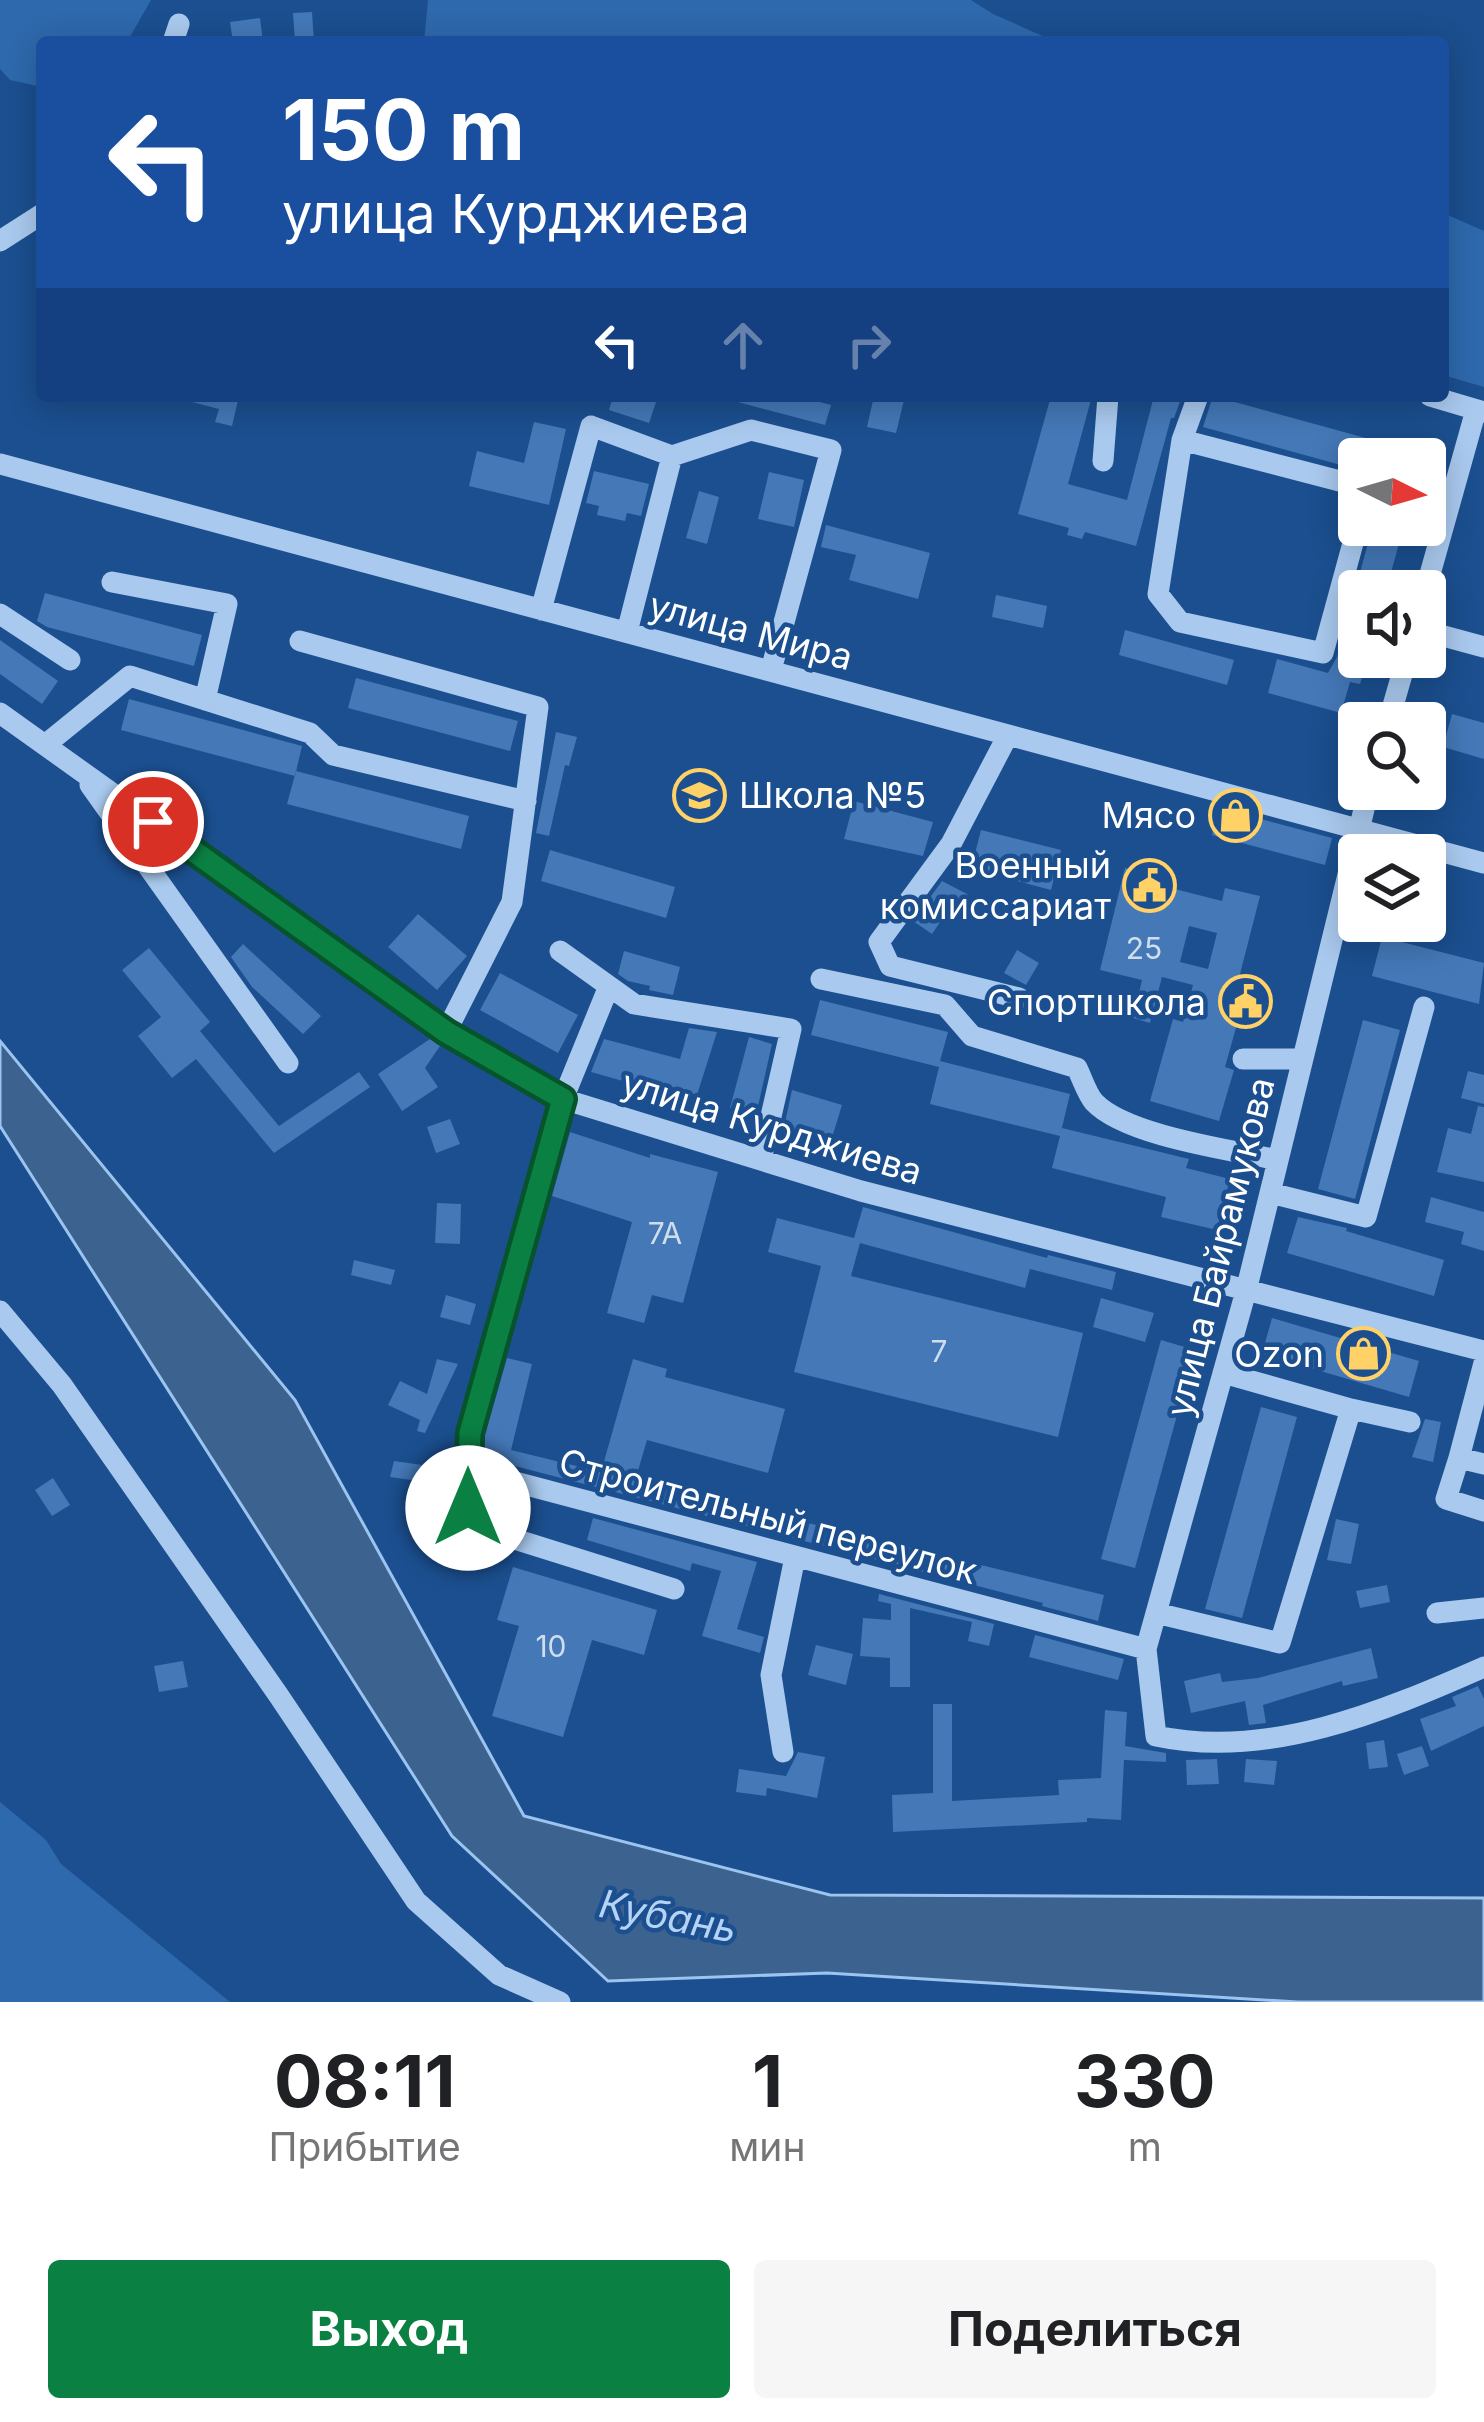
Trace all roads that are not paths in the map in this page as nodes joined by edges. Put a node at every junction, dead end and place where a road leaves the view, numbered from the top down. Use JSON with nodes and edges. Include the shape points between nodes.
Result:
{"nodes":[{"id":1,"x":36,"y":218,"type":"edge"},
{"id":2,"x":0,"y":241,"type":"edge"},
{"id":3,"x":1107,"y":402,"type":"edge"},
{"id":4,"x":1196,"y":402,"type":"edge"},
{"id":5,"x":1449,"y":402,"type":"edge"},
{"id":6,"x":1480,"y":411,"type":"edge"},
{"id":7,"x":1182,"y":440,"type":"junction"},
{"id":8,"x":672,"y":456,"type":"junction"},
{"id":9,"x":1102,"y":461,"type":"dead end"},
{"id":10,"x":0,"y":464,"type":"edge"},
{"id":11,"x":1338,"y":481,"type":"edge"},
{"id":12,"x":1352,"y":546,"type":"edge"},
{"id":13,"x":1432,"y":570,"type":"edge"},
{"id":14,"x":112,"y":582,"type":"dead end"},
{"id":15,"x":541,"y":610,"type":"junction"},
{"id":16,"x":0,"y":614,"type":"edge"},
{"id":17,"x":627,"y":632,"type":"junction"},
{"id":18,"x":1446,"y":636,"type":"edge"},
{"id":19,"x":300,"y":641,"type":"dead end"},
{"id":20,"x":1484,"y":646,"type":"edge"},
{"id":21,"x":70,"y":660,"type":"dead end"},
{"id":22,"x":771,"y":670,"type":"junction"},
{"id":23,"x":205,"y":700,"type":"junction"},
{"id":24,"x":0,"y":713,"type":"edge"},
{"id":25,"x":1009,"y":735,"type":"junction"},
{"id":26,"x":45,"y":745,"type":"junction"},
{"id":27,"x":80,"y":770,"type":"junction"},
{"id":28,"x":526,"y":801,"type":"junction"},
{"id":29,"x":1364,"y":810,"type":"edge"},
{"id":30,"x":1358,"y":829,"type":"junction"},
{"id":31,"x":1484,"y":863,"type":"edge"},
{"id":32,"x":560,"y":951,"type":"dead end"},
{"id":33,"x":821,"y":979,"type":"dead end"},
{"id":34,"x":609,"y":986,"type":"junction"},
{"id":35,"x":1019,"y":998,"type":"dead end"},
{"id":36,"x":1424,"y":1007,"type":"dead end"},
{"id":37,"x":446,"y":1032,"type":"junction"},
{"id":38,"x":1243,"y":1058,"type":"dead end"},
{"id":39,"x":1302,"y":1059,"type":"junction"},
{"id":40,"x":288,"y":1064,"type":"dead end"},
{"id":41,"x":563,"y":1099,"type":"junction"},
{"id":42,"x":760,"y":1160,"type":"junction"},
{"id":43,"x":1278,"y":1160,"type":"junction"},
{"id":44,"x":1270,"y":1193,"type":"junction"},
{"id":45,"x":1246,"y":1291,"type":"junction"},
{"id":46,"x":0,"y":1311,"type":"edge"},
{"id":47,"x":1484,"y":1351,"type":"edge"},
{"id":48,"x":1484,"y":1363,"type":"edge"},
{"id":49,"x":1223,"y":1373,"type":"junction"},
{"id":50,"x":1351,"y":1408,"type":"junction"},
{"id":51,"x":1410,"y":1422,"type":"dead end"},
{"id":52,"x":1459,"y":1458,"type":"junction"},
{"id":53,"x":1484,"y":1464,"type":"edge"},
{"id":54,"x":466,"y":1469,"type":"junction"},
{"id":55,"x":1484,"y":1510,"type":"edge"},
{"id":56,"x":795,"y":1557,"type":"junction"},
{"id":57,"x":674,"y":1588,"type":"dead end"},
{"id":58,"x":1484,"y":1608,"type":"edge"},
{"id":59,"x":1156,"y":1613,"type":"junction"},
{"id":60,"x":1438,"y":1613,"type":"dead end"},
{"id":61,"x":1146,"y":1649,"type":"junction"},
{"id":62,"x":1484,"y":1667,"type":"edge"},
{"id":63,"x":783,"y":1752,"type":"dead end"},
{"id":64,"x":560,"y":2002,"type":"edge"}],
"edges":[{"from":1,"to":2,"type":"street"},
{"from":3,"to":9,"type":"street"},
{"from":4,"to":7,"type":"street"},
{"from":5,"to":6,"type":"street"},
{"from":6,"to":13,"type":"street"},
{"from":7,"to":11,"type":"street"},
{"from":7,"to":12,"type":"street","via":[[1158,594],[1180,622],[1323,653]]},
{"from":8,"to":15,"type":"street","via":[[591,426]]},
{"from":8,"to":17,"type":"street"},
{"from":8,"to":22,"type":"street","via":[[751,430],[831,450]]},
{"from":10,"to":15,"type":"street","name":"улица Мира"},
{"from":14,"to":23,"type":"street","via":[[227,604]]},
{"from":15,"to":17,"type":"street","name":"улица Мира"},
{"from":16,"to":21,"type":"street"},
{"from":17,"to":22,"type":"street","name":"улица Мира"},
{"from":18,"to":20,"type":"street"},
{"from":19,"to":28,"type":"street","via":[[538,707]]},
{"from":22,"to":25,"type":"street","name":"улица Мира"},
{"from":23,"to":26,"type":"street","via":[[130,676]]},
{"from":23,"to":28,"type":"street","via":[[310,733],[333,755]]},
{"from":24,"to":26,"type":"street","name":"улица Курджиева"},
{"from":25,"to":30,"type":"street","name":"улица Мира"},
{"from":25,"to":35,"type":"street","via":[[951,844],[879,942],[890,966]]},
{"from":26,"to":27,"type":"street","name":"улица Курджиева"},
{"from":27,"to":37,"type":"street","name":"улица Курджиева"},
{"from":27,"to":40,"type":"street"},
{"from":28,"to":37,"type":"street","via":[[512,902]]},
{"from":29,"to":30,"type":"street","name":"улица Байрамукова"},
{"from":30,"to":31,"type":"street","name":"улица Мира"},
{"from":30,"to":39,"type":"street","name":"улица Байрамукова"},
{"from":32,"to":34,"type":"street"},
{"from":33,"to":43,"type":"street","via":[[945,1005],[973,1036],[1077,1067],[1093,1102],[1125,1122]]},
{"from":34,"to":41,"type":"street"},
{"from":34,"to":42,"type":"street","via":[[634,1004],[790,1029]]},
{"from":36,"to":44,"type":"street","via":[[1366,1217]]},
{"from":37,"to":41,"type":"street","name":"улица Курджиева"},
{"from":38,"to":39,"type":"street"},
{"from":39,"to":43,"type":"street","name":"улица Байрамукова"},
{"from":41,"to":42,"type":"street","name":"улица Курджиева"},
{"from":41,"to":54,"type":"street"},
{"from":42,"to":45,"type":"street","name":"улица Курджиева"},
{"from":43,"to":44,"type":"street","name":"улица Байрамукова"},
{"from":44,"to":45,"type":"street","name":"улица Байрамукова"},
{"from":45,"to":47,"type":"street","name":"улица Курджиева"},
{"from":45,"to":49,"type":"street","name":"улица Байрамукова"},
{"from":46,"to":64,"type":"street","via":[[76,1405],[416,1900],[500,1975]]},
{"from":48,"to":52,"type":"street"},
{"from":49,"to":50,"type":"street"},
{"from":49,"to":59,"type":"street","name":"улица Байрамукова"},
{"from":50,"to":51,"type":"street"},
{"from":50,"to":59,"type":"street","via":[[1280,1643]]},
{"from":52,"to":53,"type":"street"},
{"from":52,"to":55,"type":"street","via":[[1446,1499]]},
{"from":54,"to":56,"type":"street","name":"Строительный переулок"},
{"from":54,"to":57,"type":"street","via":[[468,1508],[486,1530]]},
{"from":56,"to":61,"type":"street","name":"Строительный переулок"},
{"from":56,"to":63,"type":"street","via":[[771,1675]]},
{"from":58,"to":60,"type":"street"},
{"from":59,"to":61,"type":"street","name":"улица Байрамукова"},
{"from":61,"to":62,"type":"street","via":[[1156,1736],[1198,1745],[1266,1741],[1401,1703]]}]}
